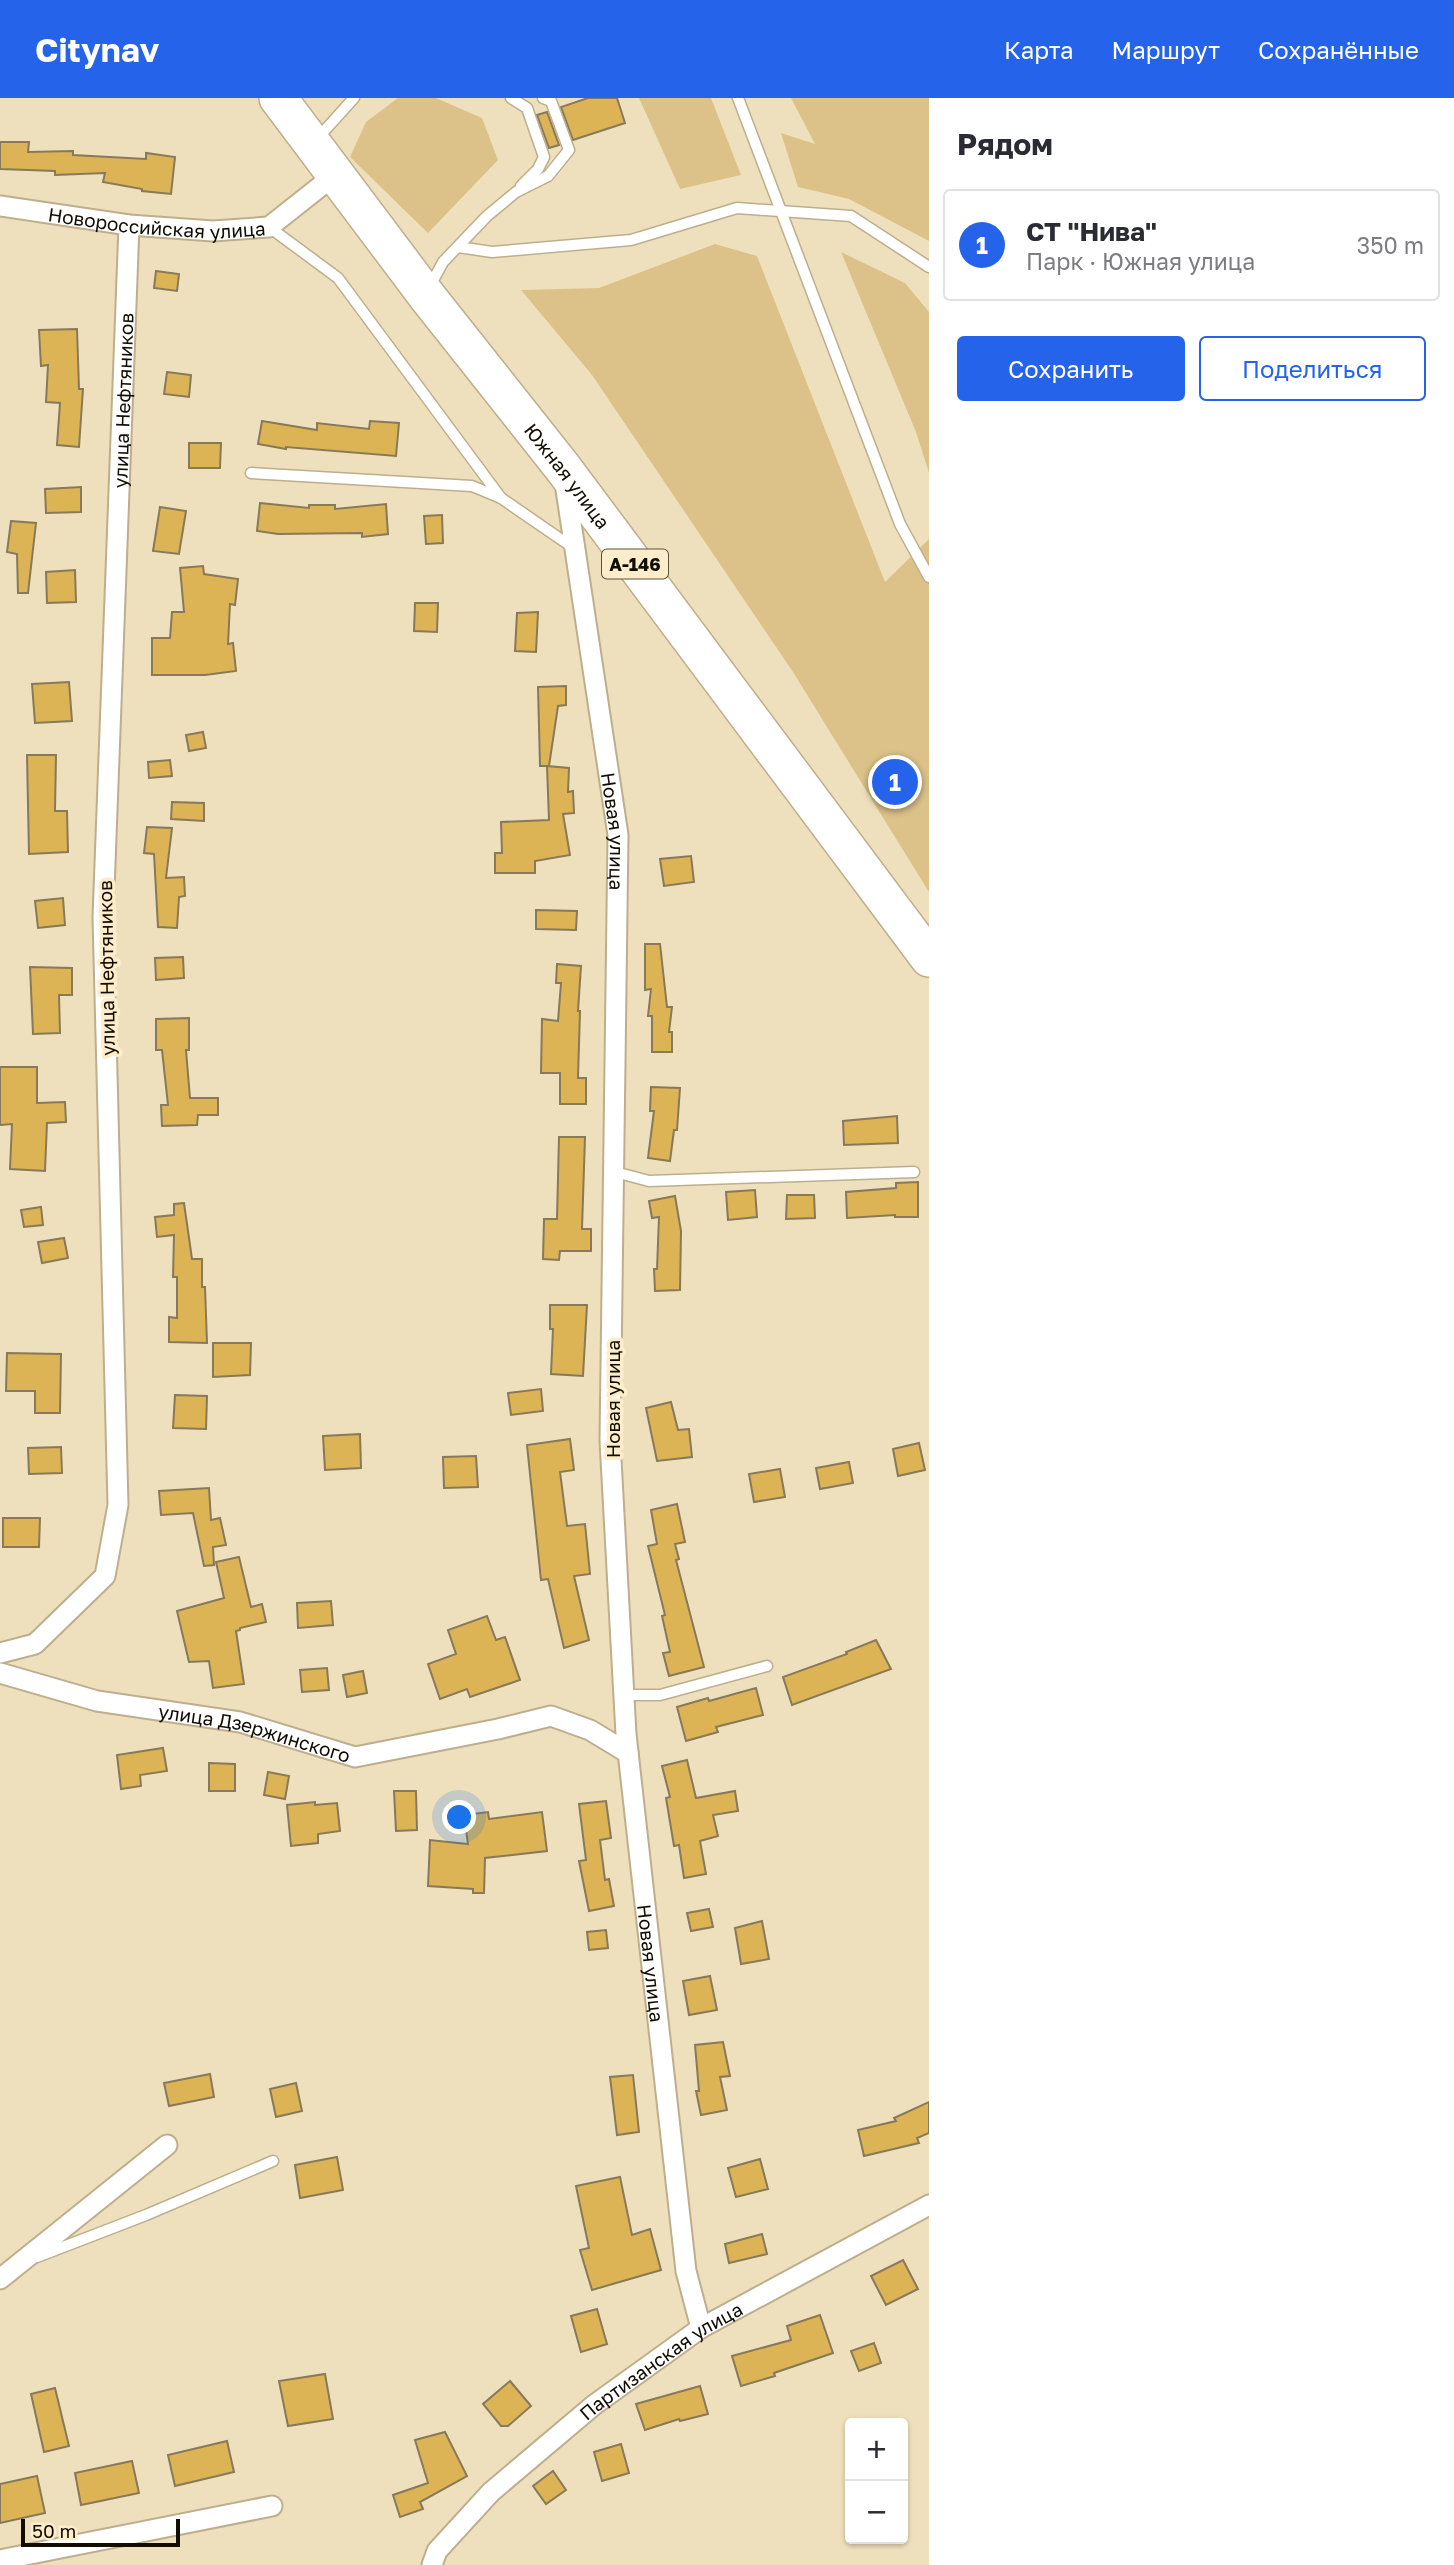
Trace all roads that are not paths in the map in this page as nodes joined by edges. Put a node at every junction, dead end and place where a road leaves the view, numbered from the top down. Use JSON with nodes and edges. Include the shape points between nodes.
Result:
{"nodes":[{"id":1,"x":278,"y":98,"type":"edge"},
{"id":2,"x":354,"y":98,"type":"edge"},
{"id":3,"x":511,"y":98,"type":"edge"},
{"id":4,"x":542,"y":98,"type":"edge"},
{"id":5,"x":738,"y":98,"type":"edge"},
{"id":6,"x":312,"y":143,"type":"junction"},
{"id":7,"x":336,"y":174,"type":"junction"},
{"id":8,"x":516,"y":192,"type":"junction"},
{"id":9,"x":0,"y":206,"type":"edge"},
{"id":10,"x":780,"y":210,"type":"junction"},
{"id":11,"x":129,"y":225,"type":"junction"},
{"id":12,"x":269,"y":227,"type":"junction"},
{"id":13,"x":458,"y":247,"type":"junction"},
{"id":14,"x":929,"y":267,"type":"edge"},
{"id":15,"x":425,"y":295,"type":"junction"},
{"id":16,"x":563,"y":468,"type":"junction"},
{"id":17,"x":251,"y":473,"type":"dead end"},
{"id":18,"x":501,"y":498,"type":"junction"},
{"id":19,"x":575,"y":550,"type":"junction"},
{"id":20,"x":924,"y":558,"type":"edge"},
{"id":21,"x":929,"y":577,"type":"edge"},
{"id":22,"x":929,"y":958,"type":"edge"},
{"id":23,"x":615,"y":1172,"type":"junction"},
{"id":24,"x":914,"y":1172,"type":"dead end"},
{"id":25,"x":0,"y":1653,"type":"edge"},
{"id":26,"x":767,"y":1666,"type":"dead end"},
{"id":27,"x":0,"y":1673,"type":"edge"},
{"id":28,"x":624,"y":1695,"type":"junction"},
{"id":29,"x":628,"y":1753,"type":"junction"},
{"id":30,"x":167,"y":2145,"type":"dead end"},
{"id":31,"x":274,"y":2161,"type":"dead end"},
{"id":32,"x":929,"y":2205,"type":"edge"},
{"id":33,"x":17,"y":2265,"type":"junction"},
{"id":34,"x":0,"y":2278,"type":"edge"},
{"id":35,"x":701,"y":2328,"type":"junction"},
{"id":36,"x":272,"y":2506,"type":"dead end"},
{"id":37,"x":0,"y":2560,"type":"edge"},
{"id":38,"x":432,"y":2565,"type":"edge"}],
"edges":[{"from":1,"to":6,"type":"highway","name":"Южная улица","number":"А-146"},
{"from":2,"to":6,"type":"lane"},
{"from":3,"to":8,"type":"lane","via":[[527,108],[544,157]]},
{"from":4,"to":8,"type":"lane","via":[[551,101],[569,149],[548,176]]},
{"from":5,"to":10,"type":"lane"},
{"from":6,"to":7,"type":"highway","name":"Южная улица","number":"А-146"},
{"from":7,"to":12,"type":"street","name":"Новороссийская улица"},
{"from":7,"to":15,"type":"highway","name":"Южная улица","number":"А-146"},
{"from":8,"to":13,"type":"lane"},
{"from":9,"to":11,"type":"street","name":"Новороссийская улица"},
{"from":10,"to":13,"type":"lane","via":[[737,208],[631,240],[492,252]]},
{"from":10,"to":14,"type":"lane","via":[[851,216]]},
{"from":10,"to":20,"type":"lane","via":[[900,524]]},
{"from":11,"to":12,"type":"street","name":"Новороссийская улица","via":[[213,231]]},
{"from":11,"to":25,"type":"street","name":"улица Нефтяников","via":[[103,917],[118,1505],[106,1576],[35,1644]]},
{"from":12,"to":18,"type":"lane","via":[[338,278]]},
{"from":13,"to":15,"type":"lane","via":[[443,262]]},
{"from":15,"to":16,"type":"highway","name":"Южная улица","number":"А-146"},
{"from":16,"to":19,"type":"street","name":"Новая улица"},
{"from":16,"to":22,"type":"highway","name":"Южная улица","number":"А-146"},
{"from":17,"to":18,"type":"lane","via":[[472,486]]},
{"from":18,"to":19,"type":"lane"},
{"from":19,"to":23,"type":"street","name":"Новая улица","via":[[618,835]]},
{"from":20,"to":21,"type":"lane"},
{"from":23,"to":24,"type":"lane","via":[[649,1181]]},
{"from":23,"to":28,"type":"street","name":"Новая улица","via":[[610,1441]]},
{"from":26,"to":28,"type":"lane","via":[[660,1695]]},
{"from":27,"to":29,"type":"street","name":"улица Дзержинского","via":[[97,1701],[240,1722],[355,1757],[551,1716],[590,1730]]},
{"from":28,"to":29,"type":"street","name":"Новая улица"},
{"from":29,"to":35,"type":"street","name":"Новая улица","via":[[686,2271]]},
{"from":30,"to":33,"type":"street"},
{"from":31,"to":33,"type":"lane"},
{"from":32,"to":35,"type":"street","name":"Партизанская улица"},
{"from":33,"to":34,"type":"street"},
{"from":35,"to":38,"type":"street","name":"Партизанская улица","via":[[594,2405],[491,2492],[437,2551]]},
{"from":36,"to":37,"type":"street"}]}
